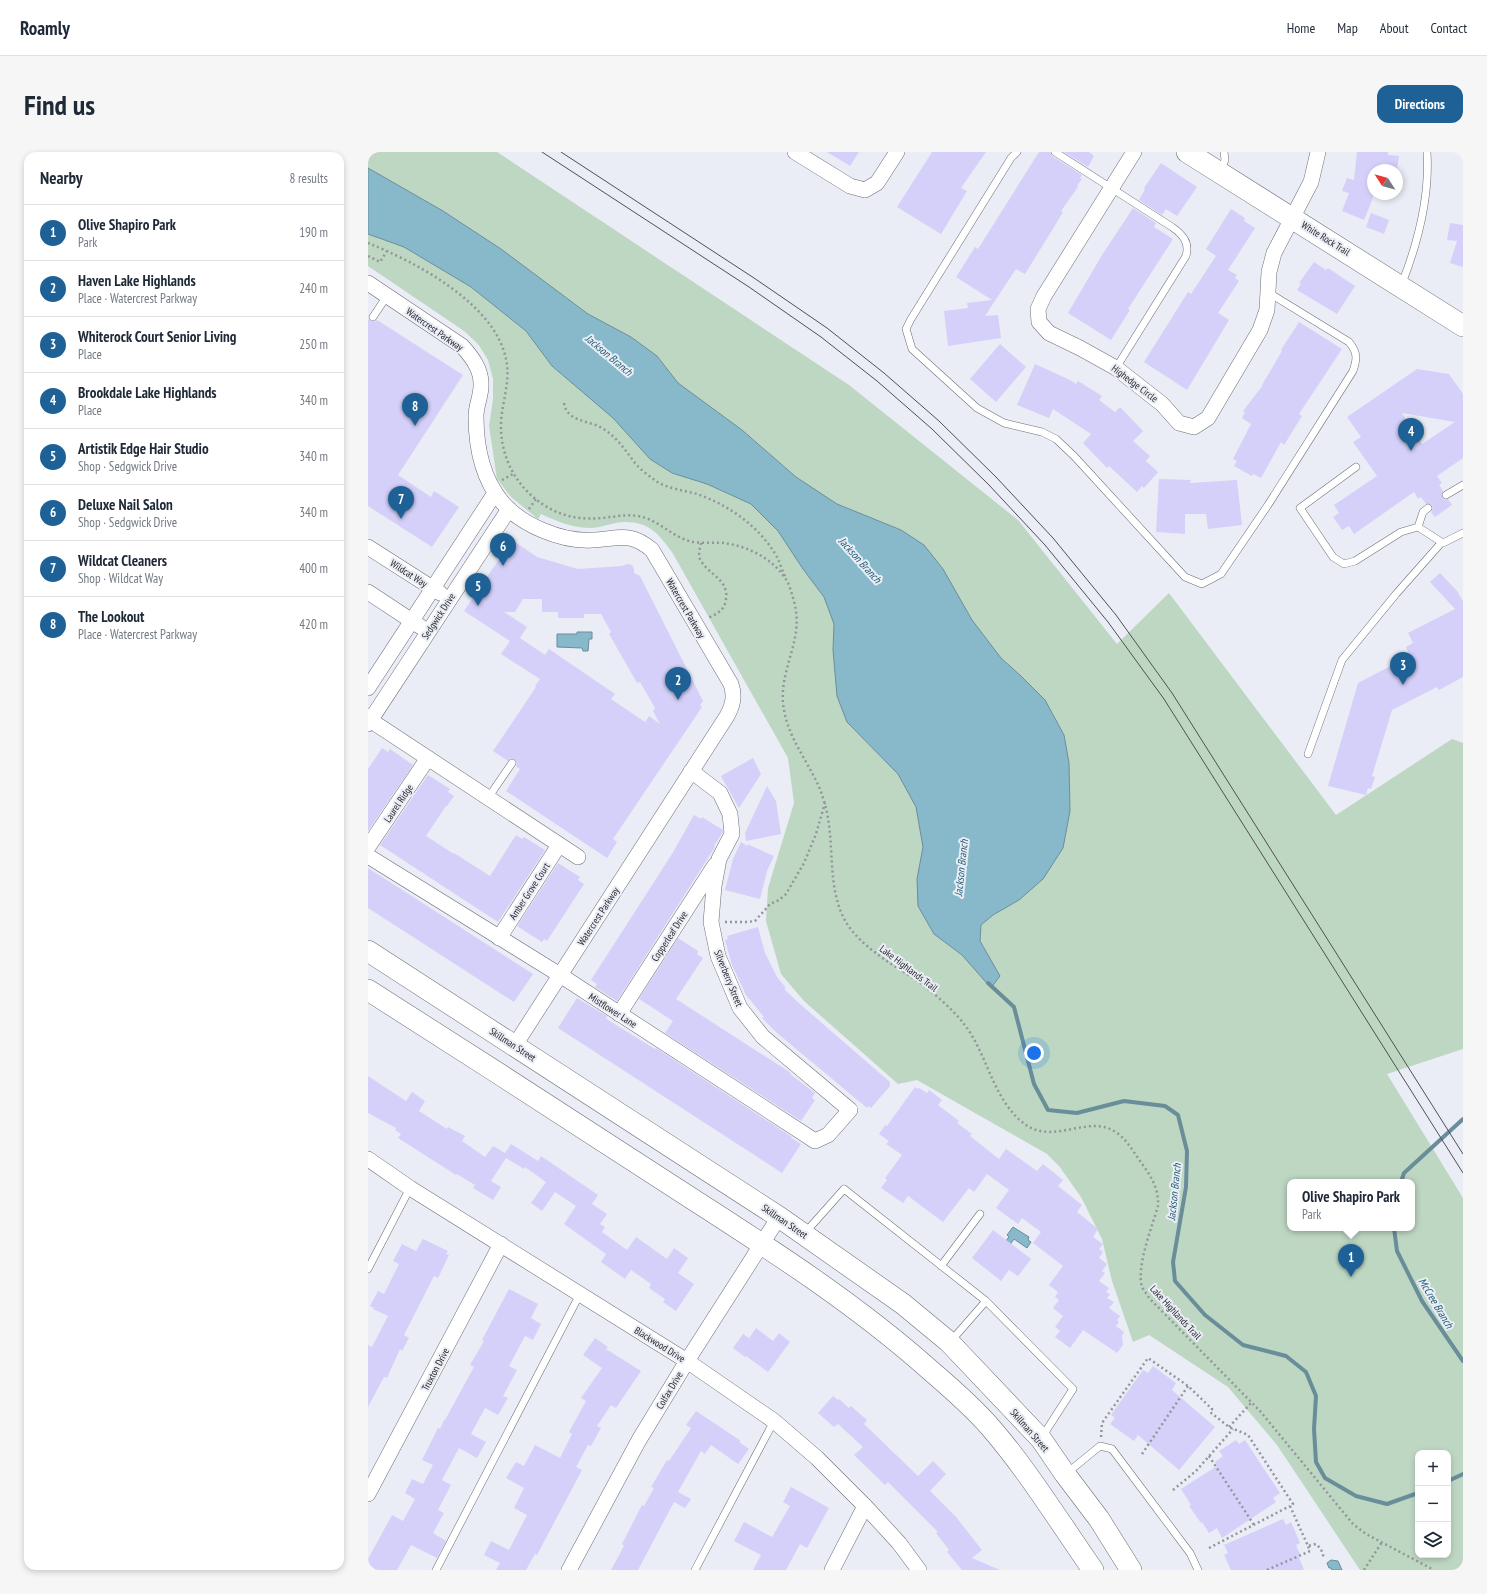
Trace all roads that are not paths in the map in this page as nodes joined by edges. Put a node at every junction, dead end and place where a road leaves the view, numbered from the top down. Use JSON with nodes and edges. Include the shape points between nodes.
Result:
{"nodes":[{"id":1,"x":795,"y":152,"type":"edge"},
{"id":2,"x":897,"y":152,"type":"edge"},
{"id":3,"x":1017,"y":152,"type":"edge"},
{"id":4,"x":1055,"y":152,"type":"edge"},
{"id":5,"x":1134,"y":152,"type":"edge"},
{"id":6,"x":1187,"y":152,"type":"edge"},
{"id":7,"x":1318,"y":152,"type":"edge"},
{"id":8,"x":1427,"y":152,"type":"edge"},
{"id":9,"x":1222,"y":162,"type":"edge"},
{"id":10,"x":1112,"y":189,"type":"junction"},
{"id":11,"x":1292,"y":217,"type":"junction"},
{"id":12,"x":368,"y":283,"type":"edge"},
{"id":13,"x":1401,"y":286,"type":"junction"},
{"id":14,"x":1268,"y":292,"type":"junction"},
{"id":15,"x":387,"y":296,"type":"junction"},
{"id":16,"x":373,"y":317,"type":"dead end"},
{"id":17,"x":1463,"y":326,"type":"edge"},
{"id":18,"x":1116,"y":368,"type":"junction"},
{"id":19,"x":1356,"y":466,"type":"dead end"},
{"id":20,"x":1463,"y":485,"type":"edge"},
{"id":21,"x":498,"y":487,"type":"junction"},
{"id":22,"x":1446,"y":495,"type":"dead end"},
{"id":23,"x":1428,"y":508,"type":"dead end"},
{"id":24,"x":509,"y":509,"type":"junction"},
{"id":25,"x":1418,"y":527,"type":"junction"},
{"id":26,"x":1463,"y":533,"type":"edge"},
{"id":27,"x":1442,"y":542,"type":"junction"},
{"id":28,"x":368,"y":547,"type":"edge"},
{"id":29,"x":433,"y":588,"type":"junction"},
{"id":30,"x":368,"y":592,"type":"edge"},
{"id":31,"x":449,"y":600,"type":"junction"},
{"id":32,"x":412,"y":621,"type":"junction"},
{"id":33,"x":428,"y":632,"type":"junction"},
{"id":34,"x":368,"y":688,"type":"edge"},
{"id":35,"x":369,"y":720,"type":"edge"},
{"id":36,"x":1308,"y":754,"type":"dead end"},
{"id":37,"x":428,"y":758,"type":"junction"},
{"id":38,"x":512,"y":763,"type":"dead end"},
{"id":39,"x":691,"y":771,"type":"junction"},
{"id":40,"x":488,"y":798,"type":"junction"},
{"id":41,"x":559,"y":845,"type":"junction"},
{"id":42,"x":368,"y":847,"type":"edge"},
{"id":43,"x":368,"y":856,"type":"edge"},
{"id":44,"x":578,"y":857,"type":"dead end"},
{"id":45,"x":719,"y":859,"type":"junction"},
{"id":46,"x":499,"y":938,"type":"junction"},
{"id":47,"x":368,"y":950,"type":"edge"},
{"id":48,"x":560,"y":975,"type":"junction"},
{"id":49,"x":368,"y":990,"type":"edge"},
{"id":50,"x":619,"y":1014,"type":"junction"},
{"id":51,"x":515,"y":1045,"type":"junction"},
{"id":52,"x":498,"y":1072,"type":"junction"},
{"id":53,"x":850,"y":1110,"type":"joint"},
{"id":54,"x":368,"y":1160,"type":"edge"},
{"id":55,"x":410,"y":1188,"type":"junction"},
{"id":56,"x":980,"y":1214,"type":"dead end"},
{"id":57,"x":779,"y":1217,"type":"junction"},
{"id":58,"x":804,"y":1234,"type":"junction"},
{"id":59,"x":501,"y":1244,"type":"junction"},
{"id":60,"x":762,"y":1244,"type":"junction"},
{"id":61,"x":941,"y":1266,"type":"junction"},
{"id":62,"x":368,"y":1269,"type":"edge"},
{"id":63,"x":580,"y":1294,"type":"junction"},
{"id":64,"x":986,"y":1301,"type":"junction"},
{"id":65,"x":949,"y":1342,"type":"junction"},
{"id":66,"x":687,"y":1361,"type":"junction"},
{"id":67,"x":774,"y":1421,"type":"junction"},
{"id":68,"x":1041,"y":1439,"type":"junction"},
{"id":69,"x":1065,"y":1474,"type":"junction"},
{"id":70,"x":1039,"y":1492,"type":"junction"},
{"id":71,"x":368,"y":1494,"type":"edge"},
{"id":72,"x":865,"y":1506,"type":"junction"},
{"id":73,"x":436,"y":1570,"type":"edge"},
{"id":74,"x":569,"y":1570,"type":"edge"},
{"id":75,"x":695,"y":1570,"type":"edge"},
{"id":76,"x":832,"y":1570,"type":"edge"},
{"id":77,"x":919,"y":1570,"type":"edge"},
{"id":78,"x":1093,"y":1570,"type":"edge"},
{"id":79,"x":1131,"y":1570,"type":"edge"},
{"id":80,"x":1198,"y":1570,"type":"edge"}],
"edges":[{"from":1,"to":2,"type":"street","via":[[850,186],[865,190],[877,183]]},
{"from":3,"to":14,"type":"lane","via":[[911,319],[906,329],[912,349],[977,408],[1004,423],[1042,432],[1056,439],[1186,577],[1202,584],[1221,574],[1353,371],[1357,359],[1355,350],[1349,342]]},
{"from":4,"to":10,"type":"lane"},
{"from":5,"to":10,"type":"street","name":"Highedge Circle"},
{"from":6,"to":9,"type":"main road","name":"White Rock Trail"},
{"from":7,"to":11,"type":"street","name":"Highedge Circle","via":[[1311,182]]},
{"from":8,"to":13,"type":"lane","via":[[1428,172],[1423,216],[1412,258]]},
{"from":9,"to":11,"type":"main road","name":"White Rock Trail"},
{"from":10,"to":18,"type":"lane","via":[[1180,233],[1185,238],[1188,251]]},
{"from":10,"to":18,"type":"street","name":"Highedge Circle","via":[[1038,309],[1039,322],[1049,333]]},
{"from":11,"to":13,"type":"main road","name":"White Rock Trail"},
{"from":11,"to":14,"type":"street","name":"Highedge Circle","via":[[1274,253],[1269,272]]},
{"from":12,"to":15,"type":"street","name":"Watercrest Parkway"},
{"from":13,"to":17,"type":"main road","name":"White Rock Trail"},
{"from":14,"to":18,"type":"street","name":"Highedge Circle","via":[[1267,310],[1248,352],[1208,418],[1194,426],[1179,423],[1162,404]]},
{"from":15,"to":16,"type":"lane"},
{"from":15,"to":21,"type":"street","name":"Watercrest Parkway","via":[[462,346],[472,357],[479,370],[481,385],[476,414],[479,454],[484,470]]},
{"from":19,"to":25,"type":"lane","via":[[1300,508],[1333,557],[1344,564],[1355,561],[1401,532]]},
{"from":20,"to":22,"type":"lane"},
{"from":21,"to":24,"type":"street","name":"Watercrest Parkway"},
{"from":21,"to":29,"type":"street","name":"Sedgwick Drive"},
{"from":23,"to":25,"type":"lane","via":[[1423,512]]},
{"from":24,"to":31,"type":"street","name":"Sedgwick Drive"},
{"from":24,"to":39,"type":"street","name":"Watercrest Parkway","via":[[548,533],[591,540],[630,537],[642,541],[652,550],[731,684],[731,709]]},
{"from":25,"to":27,"type":"lane"},
{"from":26,"to":27,"type":"lane"},
{"from":27,"to":36,"type":"lane","via":[[1342,660]]},
{"from":28,"to":29,"type":"street","name":"Wildcat Way"},
{"from":29,"to":31,"type":"street","name":"Wildcat Way"},
{"from":29,"to":32,"type":"street","name":"Sedgwick Drive"},
{"from":30,"to":32,"type":"street"},
{"from":31,"to":33,"type":"street","name":"Sedgwick Drive"},
{"from":32,"to":33,"type":"street"},
{"from":32,"to":34,"type":"street","name":"Sedgwick Drive"},
{"from":33,"to":35,"type":"street","name":"Sedgwick Drive"},
{"from":35,"to":37,"type":"street"},
{"from":37,"to":40,"type":"street"},
{"from":37,"to":42,"type":"street","name":"Laurel Ridge"},
{"from":38,"to":40,"type":"lane"},
{"from":39,"to":45,"type":"street","name":"Silverberry Street","via":[[720,793],[730,814],[732,834]]},
{"from":39,"to":48,"type":"street","name":"Watercrest Parkway"},
{"from":40,"to":41,"type":"street"},
{"from":41,"to":44,"type":"street"},
{"from":41,"to":46,"type":"street","name":"Amber Grove Court"},
{"from":43,"to":46,"type":"street","name":"Mistflower Lane"},
{"from":45,"to":50,"type":"street","name":"Copperleaf Drive"},
{"from":45,"to":53,"type":"street","name":"Silverberry Street","via":[[712,922],[718,956],[740,1008],[763,1037]]},
{"from":46,"to":48,"type":"street","name":"Mistflower Lane"},
{"from":47,"to":51,"type":"main road","name":"Skillman Street"},
{"from":48,"to":50,"type":"street","name":"Mistflower Lane"},
{"from":48,"to":51,"type":"street","name":"Watercrest Parkway"},
{"from":49,"to":52,"type":"main road"},
{"from":50,"to":53,"type":"street","name":"Mistflower Lane","via":[[815,1141],[828,1135]]},
{"from":51,"to":52,"type":"main road"},
{"from":51,"to":57,"type":"main road","name":"Skillman Street"},
{"from":52,"to":60,"type":"main road"},
{"from":54,"to":55,"type":"street","name":"Blackwood Drive"},
{"from":55,"to":59,"type":"street","name":"Blackwood Drive"},
{"from":55,"to":62,"type":"lane"},
{"from":56,"to":61,"type":"lane"},
{"from":57,"to":58,"type":"main road","name":"Skillman Street"},
{"from":57,"to":60,"type":"street","name":"Colfax Drive"},
{"from":58,"to":61,"type":"lane","via":[[844,1189]]},
{"from":58,"to":65,"type":"main road","name":"Skillman Street","via":[[903,1304]]},
{"from":59,"to":63,"type":"street","name":"Blackwood Drive"},
{"from":59,"to":71,"type":"street","name":"Truxton Drive"},
{"from":60,"to":66,"type":"street","name":"Colfax Drive"},
{"from":60,"to":70,"type":"main road","via":[[902,1345],[947,1384],[991,1428]]},
{"from":61,"to":64,"type":"lane"},
{"from":63,"to":66,"type":"street","name":"Blackwood Drive"},
{"from":63,"to":73,"type":"lane"},
{"from":64,"to":65,"type":"lane"},
{"from":64,"to":68,"type":"lane","via":[[1073,1389]]},
{"from":65,"to":68,"type":"main road","name":"Skillman Street"},
{"from":66,"to":67,"type":"street","name":"Blackwood Drive"},
{"from":66,"to":74,"type":"street","name":"Colfax Drive","via":[[635,1446]]},
{"from":67,"to":72,"type":"street","name":"Blackwood Drive","via":[[817,1458]]},
{"from":67,"to":75,"type":"lane"},
{"from":68,"to":69,"type":"main road","name":"Skillman Street"},
{"from":69,"to":70,"type":"main road"},
{"from":69,"to":79,"type":"main road","name":"Skillman Street","via":[[1099,1519]]},
{"from":69,"to":80,"type":"lane","via":[[1100,1446],[1112,1449],[1190,1553]]},
{"from":70,"to":78,"type":"main road"},
{"from":72,"to":76,"type":"street"},
{"from":72,"to":77,"type":"street","name":"Blackwood Drive","via":[[899,1543]]}]}
